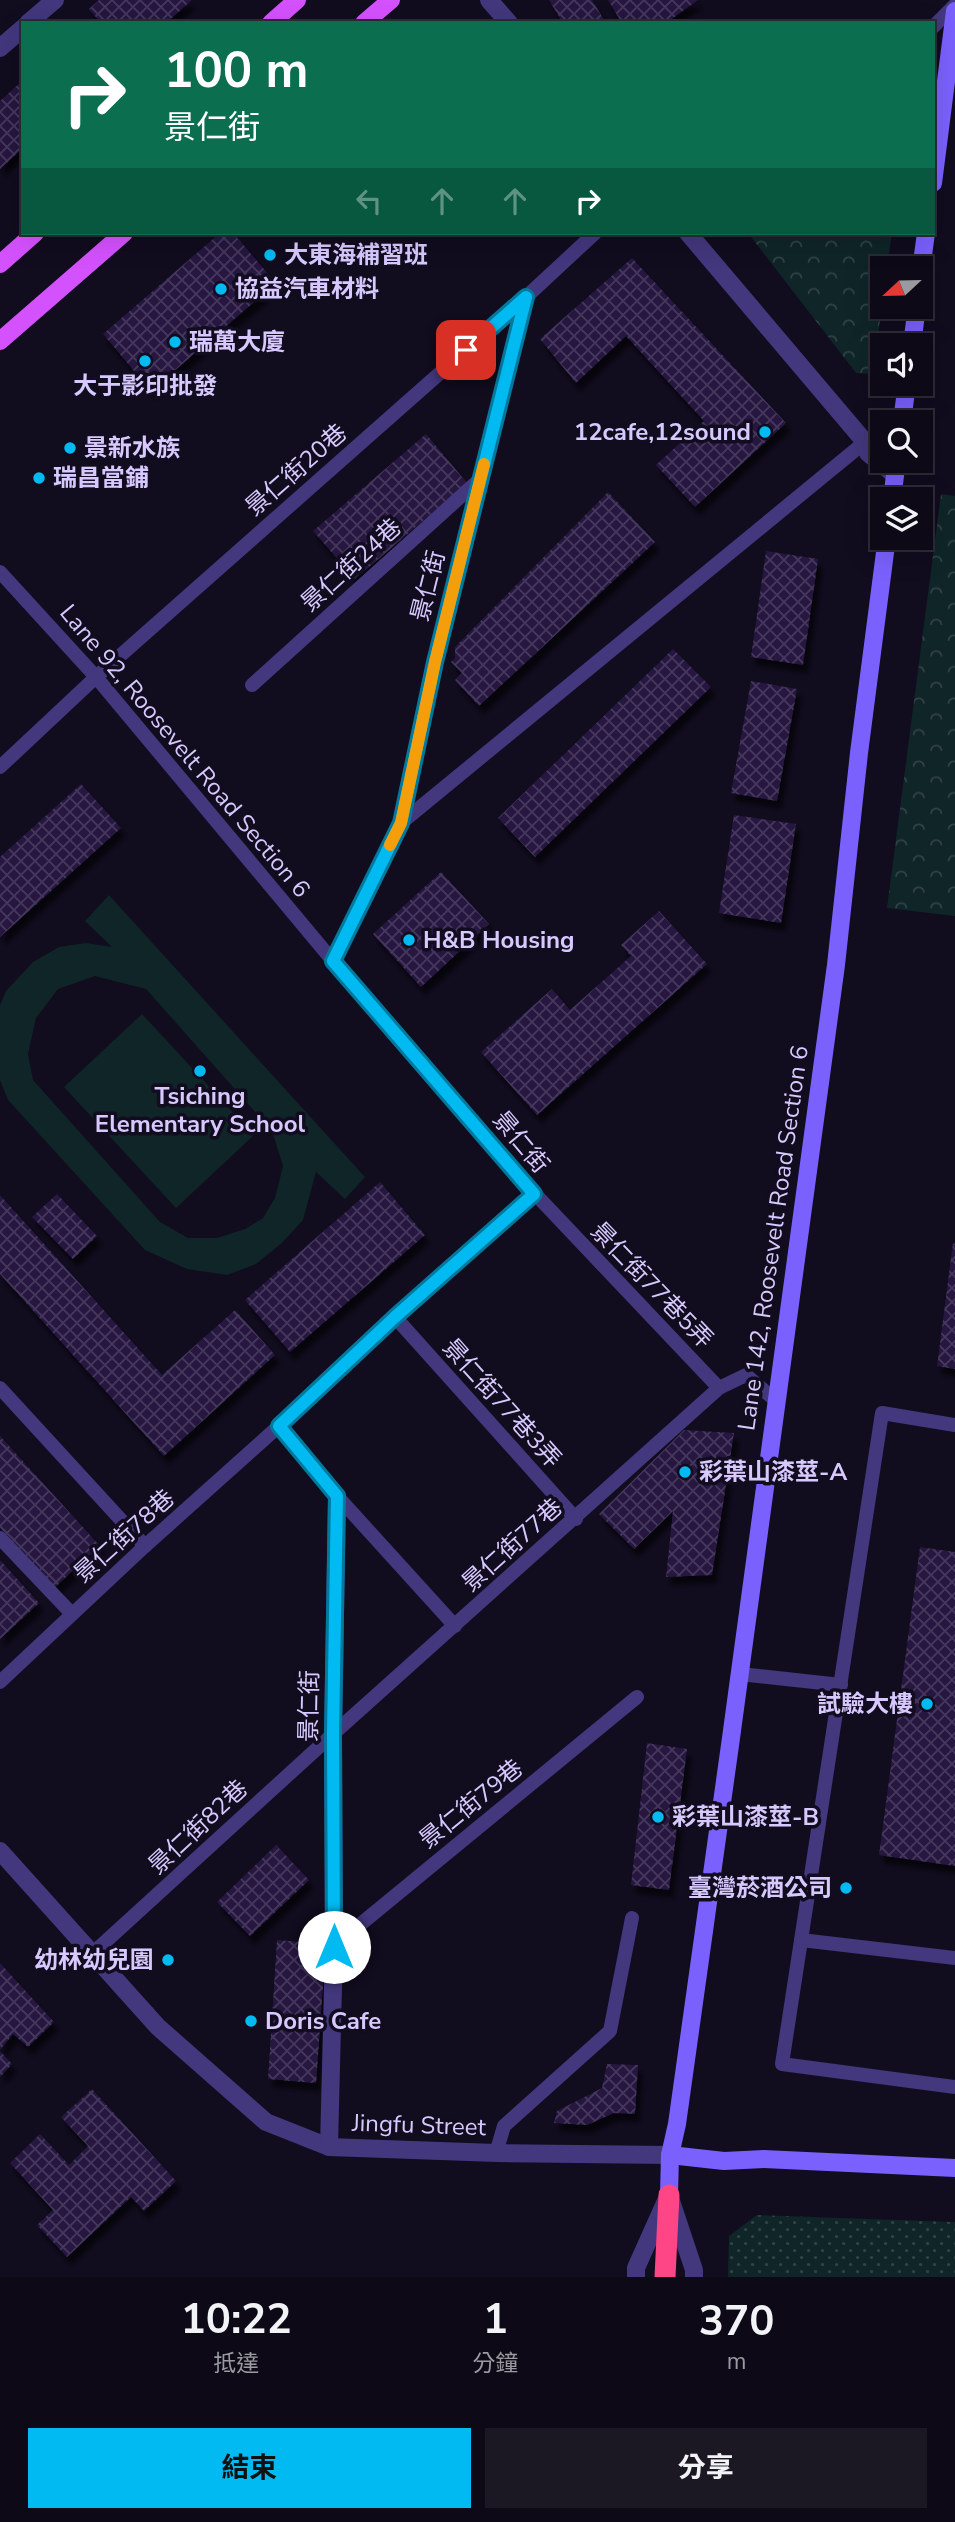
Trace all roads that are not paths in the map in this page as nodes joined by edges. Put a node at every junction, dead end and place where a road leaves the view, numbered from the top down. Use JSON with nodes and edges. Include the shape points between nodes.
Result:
{"nodes":[{"id":1,"x":55,"y":0,"type":"edge"},
{"id":2,"x":297,"y":0,"type":"edge"},
{"id":3,"x":391,"y":0,"type":"edge"},
{"id":4,"x":489,"y":0,"type":"edge"},
{"id":5,"x":955,"y":5,"type":"edge"},
{"id":6,"x":955,"y":11,"type":"edge"},
{"id":7,"x":31,"y":21,"type":"edge"},
{"id":8,"x":273,"y":21,"type":"edge"},
{"id":9,"x":366,"y":21,"type":"edge"},
{"id":10,"x":507,"y":21,"type":"edge"},
{"id":11,"x":935,"y":25,"type":"edge"},
{"id":12,"x":21,"y":30,"type":"edge"},
{"id":13,"x":0,"y":48,"type":"edge"},
{"id":14,"x":935,"y":167,"type":"edge"},
{"id":15,"x":33,"y":235,"type":"edge"},
{"id":16,"x":122,"y":235,"type":"edge"},
{"id":17,"x":593,"y":235,"type":"edge"},
{"id":18,"x":690,"y":235,"type":"edge"},
{"id":19,"x":926,"y":235,"type":"edge"},
{"id":20,"x":923,"y":256,"type":"edge"},
{"id":21,"x":0,"y":264,"type":"edge"},
{"id":22,"x":526,"y":297,"type":"junction"},
{"id":23,"x":0,"y":341,"type":"edge"},
{"id":24,"x":866,"y":442,"type":"junction"},
{"id":25,"x":870,"y":454,"type":"edge"},
{"id":26,"x":480,"y":479,"type":"junction"},
{"id":27,"x":885,"y":550,"type":"edge"},
{"id":28,"x":0,"y":572,"type":"edge"},
{"id":29,"x":96,"y":677,"type":"junction"},
{"id":30,"x":252,"y":685,"type":"dead end"},
{"id":31,"x":0,"y":766,"type":"edge"},
{"id":32,"x":401,"y":823,"type":"junction"},
{"id":33,"x":333,"y":961,"type":"junction"},
{"id":34,"x":534,"y":1194,"type":"junction"},
{"id":35,"x":395,"y":1317,"type":"junction"},
{"id":36,"x":0,"y":1388,"type":"edge"},
{"id":37,"x":719,"y":1388,"type":"junction"},
{"id":38,"x":775,"y":1401,"type":"junction"},
{"id":39,"x":955,"y":1425,"type":"edge"},
{"id":40,"x":279,"y":1426,"type":"junction"},
{"id":41,"x":337,"y":1496,"type":"junction"},
{"id":42,"x":576,"y":1519,"type":"junction"},
{"id":43,"x":0,"y":1538,"type":"edge"},
{"id":44,"x":145,"y":1546,"type":"junction"},
{"id":45,"x":72,"y":1614,"type":"junction"},
{"id":46,"x":455,"y":1626,"type":"junction"},
{"id":47,"x":740,"y":1674,"type":"junction"},
{"id":48,"x":0,"y":1682,"type":"edge"},
{"id":49,"x":841,"y":1685,"type":"junction"},
{"id":50,"x":637,"y":1697,"type":"dead end"},
{"id":51,"x":333,"y":1734,"type":"junction"},
{"id":52,"x":0,"y":1851,"type":"edge"},
{"id":53,"x":632,"y":1918,"type":"dead end"},
{"id":54,"x":801,"y":1940,"type":"junction"},
{"id":55,"x":334,"y":1947,"type":"junction"},
{"id":56,"x":93,"y":1953,"type":"junction"},
{"id":57,"x":955,"y":1958,"type":"edge"},
{"id":58,"x":955,"y":2087,"type":"edge"},
{"id":59,"x":329,"y":2147,"type":"junction"},
{"id":60,"x":496,"y":2153,"type":"junction"},
{"id":61,"x":670,"y":2155,"type":"junction"},
{"id":62,"x":955,"y":2168,"type":"edge"},
{"id":63,"x":669,"y":2195,"type":"junction"},
{"id":64,"x":636,"y":2277,"type":"edge"},
{"id":65,"x":665,"y":2277,"type":"edge"},
{"id":66,"x":694,"y":2277,"type":"edge"}],
"edges":[{"from":1,"to":7,"type":"street"},
{"from":2,"to":8,"type":"main road"},
{"from":3,"to":9,"type":"main road"},
{"from":4,"to":10,"type":"street"},
{"from":5,"to":11,"type":"lane"},
{"from":6,"to":14,"type":"street"},
{"from":12,"to":13,"type":"street"},
{"from":15,"to":21,"type":"main road"},
{"from":16,"to":23,"type":"main road"},
{"from":17,"to":22,"type":"lane"},
{"from":18,"to":24,"type":"street"},
{"from":19,"to":20,"type":"street"},
{"from":22,"to":26,"type":"lane","name":"景仁街"},
{"from":22,"to":29,"type":"lane","name":"景仁街20巷"},
{"from":24,"to":25,"type":"street"},
{"from":24,"to":32,"type":"lane"},
{"from":26,"to":30,"type":"lane","name":"景仁街24巷"},
{"from":26,"to":32,"type":"lane","name":"景仁街"},
{"from":27,"to":38,"type":"street","name":"Lane 142, Roosevelt Road Section 6","via":[[836,965]]},
{"from":28,"to":29,"type":"lane","name":"Lane 92, Roosevelt Road Section 6"},
{"from":29,"to":31,"type":"lane","name":"景仁街20巷"},
{"from":29,"to":33,"type":"lane","name":"Lane 92, Roosevelt Road Section 6"},
{"from":32,"to":33,"type":"lane","name":"景仁街"},
{"from":33,"to":34,"type":"lane","name":"景仁街"},
{"from":34,"to":35,"type":"lane","name":"景仁街"},
{"from":34,"to":37,"type":"lane","name":"景仁街77巷5弄"},
{"from":35,"to":40,"type":"lane","name":"景仁街"},
{"from":35,"to":42,"type":"lane","name":"景仁街77巷3弄"},
{"from":36,"to":44,"type":"lane"},
{"from":37,"to":38,"type":"lane","via":[[746,1375]]},
{"from":37,"to":42,"type":"lane","name":"景仁街77巷"},
{"from":38,"to":47,"type":"street","name":"Lane 142, Roosevelt Road Section 6"},
{"from":39,"to":49,"type":"lane","via":[[882,1413]]},
{"from":40,"to":41,"type":"lane"},
{"from":40,"to":44,"type":"lane","name":"景仁街78巷"},
{"from":41,"to":46,"type":"lane"},
{"from":41,"to":51,"type":"street","name":"景仁街"},
{"from":42,"to":46,"type":"lane","name":"景仁街77巷"},
{"from":43,"to":45,"type":"lane"},
{"from":44,"to":45,"type":"lane","name":"景仁街78巷"},
{"from":45,"to":48,"type":"lane","name":"景仁街78巷"},
{"from":46,"to":51,"type":"lane","name":"景仁街77巷"},
{"from":47,"to":49,"type":"lane"},
{"from":47,"to":61,"type":"street","name":"Lane 142, Roosevelt Road Section 6"},
{"from":49,"to":54,"type":"lane"},
{"from":50,"to":55,"type":"lane","name":"景仁街79巷"},
{"from":51,"to":55,"type":"street","name":"景仁街"},
{"from":51,"to":56,"type":"lane","name":"景仁街82巷"},
{"from":52,"to":56,"type":"street","name":"Jingfu Street"},
{"from":53,"to":60,"type":"lane","via":[[610,2031],[504,2126]]},
{"from":54,"to":57,"type":"lane"},
{"from":54,"to":58,"type":"lane","via":[[782,2064]]},
{"from":55,"to":59,"type":"street","name":"景仁街"},
{"from":56,"to":59,"type":"street","name":"Jingfu Street","via":[[158,2027],[266,2122]]},
{"from":59,"to":60,"type":"street","name":"Jingfu Street"},
{"from":60,"to":61,"type":"street","name":"Jingfu Street"},
{"from":61,"to":62,"type":"street","name":"Jingfu Street","via":[[724,2161]]},
{"from":61,"to":63,"type":"street","name":"Lane 142, Roosevelt Road Section 6"},
{"from":63,"to":64,"type":"street","name":"Lane 142, Roosevelt Road Section 6"},
{"from":63,"to":65,"type":"highway"},
{"from":63,"to":66,"type":"street","name":"Lane 142, Roosevelt Road Section 6"}]}
